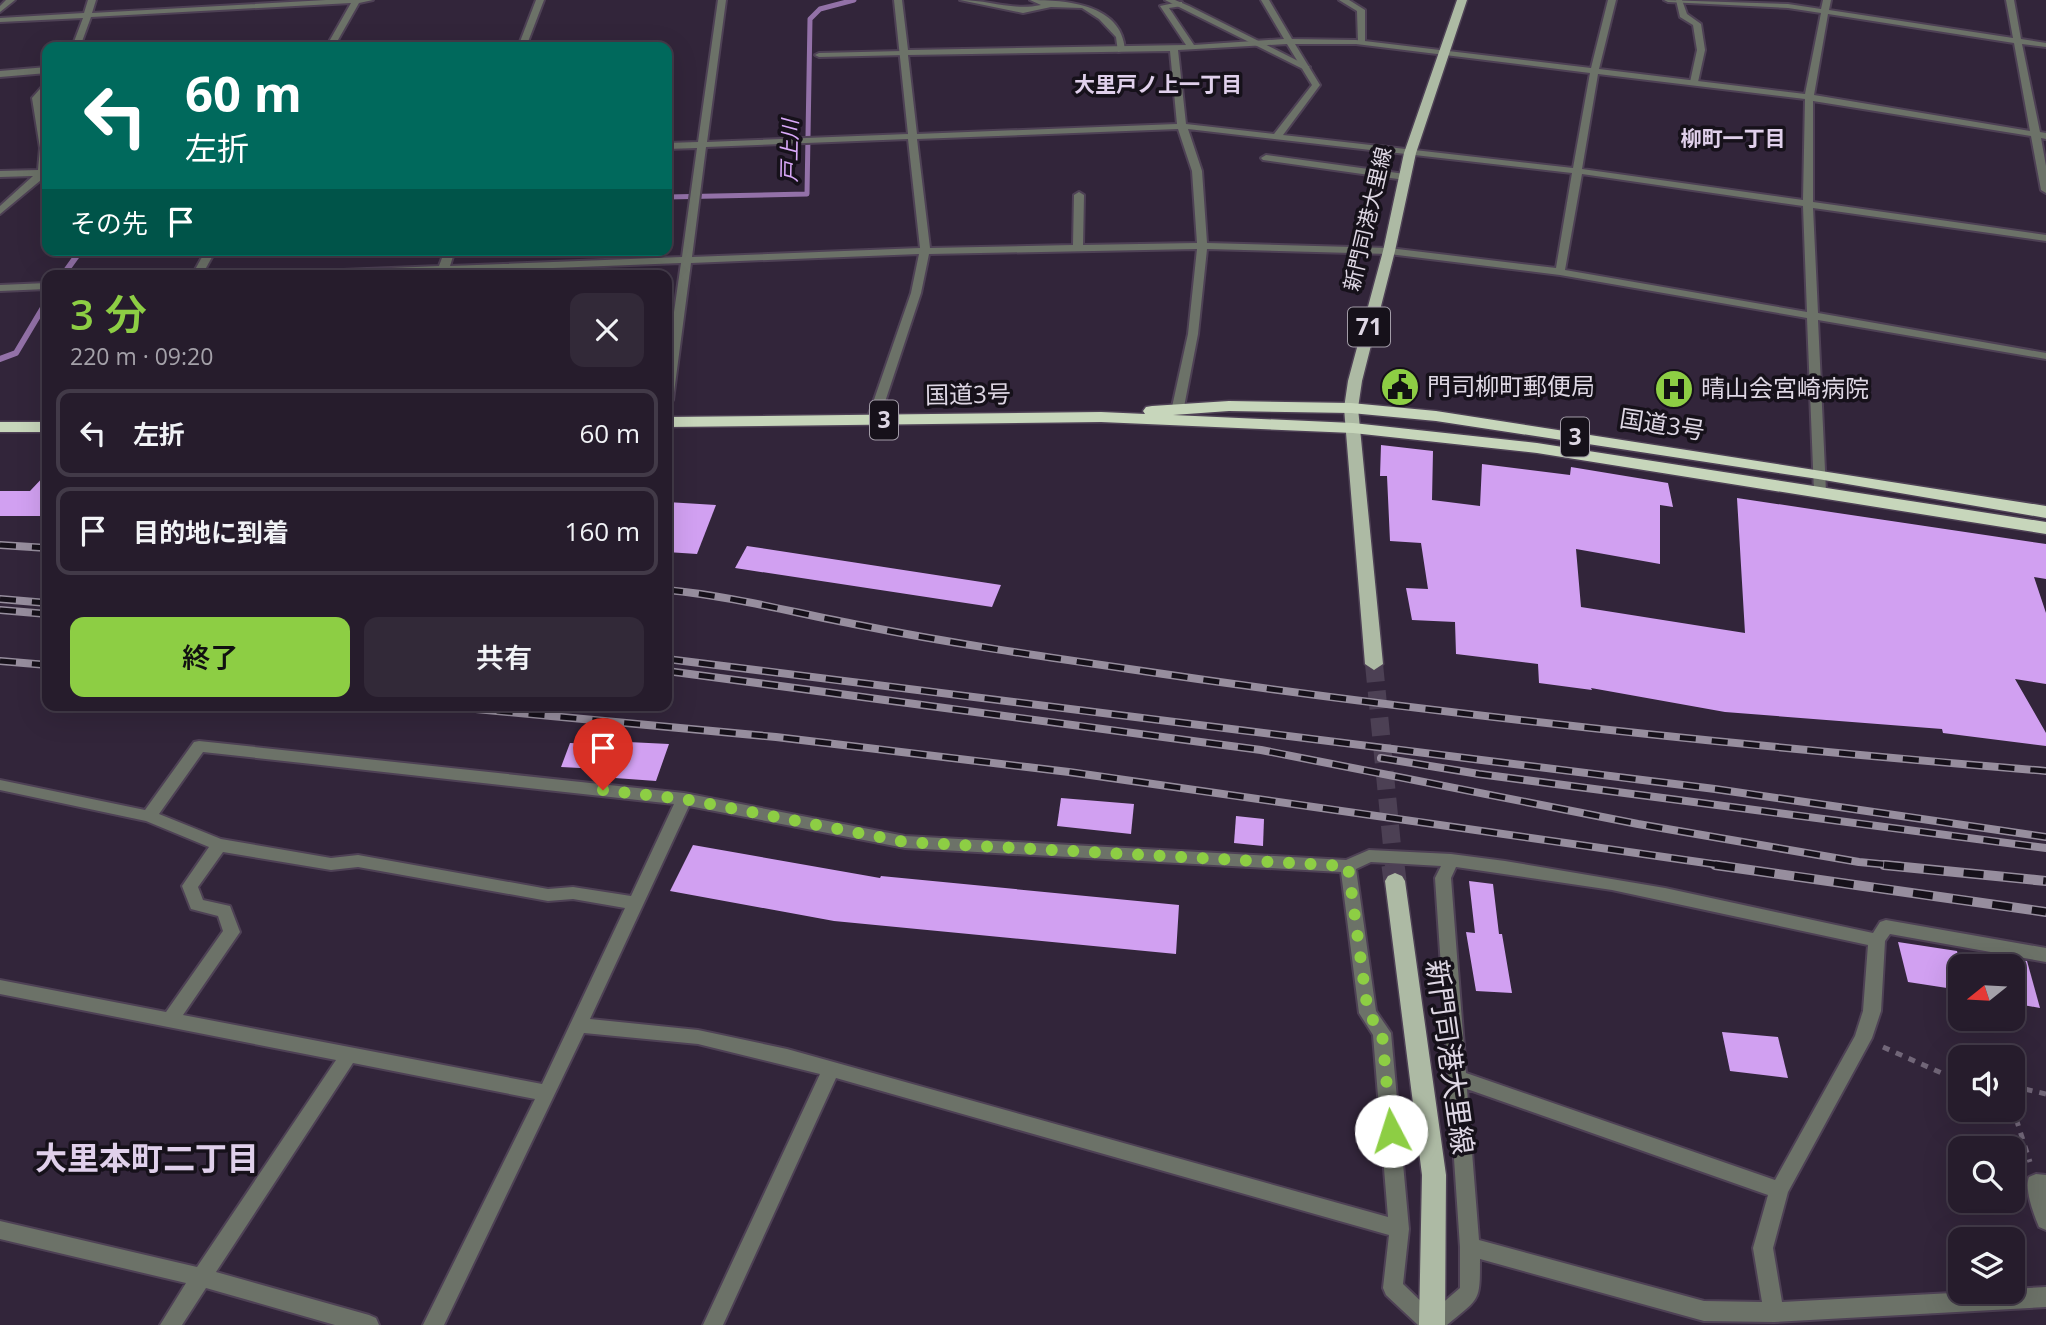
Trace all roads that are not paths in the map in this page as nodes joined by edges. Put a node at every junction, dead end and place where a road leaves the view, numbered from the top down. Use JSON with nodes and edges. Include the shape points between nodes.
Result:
{"nodes":[{"id":1,"x":11,"y":0,"type":"edge"},
{"id":2,"x":92,"y":0,"type":"edge"},
{"id":3,"x":357,"y":0,"type":"edge"},
{"id":4,"x":369,"y":0,"type":"edge"},
{"id":5,"x":540,"y":0,"type":"edge"},
{"id":6,"x":722,"y":0,"type":"edge"},
{"id":7,"x":898,"y":0,"type":"edge"},
{"id":8,"x":964,"y":0,"type":"edge"},
{"id":9,"x":1034,"y":0,"type":"edge"},
{"id":10,"x":1169,"y":0,"type":"edge"},
{"id":11,"x":1265,"y":0,"type":"edge"},
{"id":12,"x":1343,"y":0,"type":"edge"},
{"id":13,"x":1462,"y":0,"type":"edge"},
{"id":14,"x":1612,"y":0,"type":"edge"},
{"id":15,"x":1668,"y":0,"type":"edge"},
{"id":16,"x":2010,"y":0,"type":"edge"},
{"id":17,"x":1679,"y":1,"type":"edge"},
{"id":18,"x":1180,"y":4,"type":"junction"},
{"id":19,"x":1048,"y":6,"type":"junction"},
{"id":20,"x":1826,"y":6,"type":"edge"},
{"id":21,"x":0,"y":10,"type":"edge"},
{"id":22,"x":87,"y":15,"type":"junction"},
{"id":23,"x":0,"y":20,"type":"edge"},
{"id":24,"x":1289,"y":41,"type":"junction"},
{"id":25,"x":2018,"y":41,"type":"junction"},
{"id":26,"x":80,"y":42,"type":"edge"},
{"id":27,"x":333,"y":42,"type":"edge"},
{"id":28,"x":524,"y":42,"type":"edge"},
{"id":29,"x":1362,"y":42,"type":"junction"},
{"id":30,"x":1255,"y":44,"type":"junction"},
{"id":31,"x":2046,"y":45,"type":"edge"},
{"id":32,"x":1174,"y":48,"type":"junction"},
{"id":33,"x":1192,"y":48,"type":"junction"},
{"id":34,"x":1121,"y":50,"type":"junction"},
{"id":35,"x":1446,"y":51,"type":"junction"},
{"id":36,"x":903,"y":53,"type":"junction"},
{"id":37,"x":819,"y":55,"type":"dead end"},
{"id":38,"x":1306,"y":67,"type":"junction"},
{"id":39,"x":1595,"y":69,"type":"junction"},
{"id":40,"x":42,"y":70,"type":"edge"},
{"id":41,"x":0,"y":74,"type":"edge"},
{"id":42,"x":1694,"y":82,"type":"junction"},
{"id":43,"x":42,"y":90,"type":"edge"},
{"id":44,"x":1809,"y":97,"type":"junction"},
{"id":45,"x":1182,"y":127,"type":"junction"},
{"id":46,"x":42,"y":128,"type":"edge"},
{"id":47,"x":2034,"y":134,"type":"junction"},
{"id":48,"x":1278,"y":135,"type":"junction"},
{"id":49,"x":2046,"y":135,"type":"edge"},
{"id":50,"x":914,"y":138,"type":"junction"},
{"id":51,"x":700,"y":145,"type":"junction"},
{"id":52,"x":672,"y":146,"type":"edge"},
{"id":53,"x":1410,"y":153,"type":"junction"},
{"id":54,"x":1266,"y":158,"type":"dead end"},
{"id":55,"x":1578,"y":171,"type":"junction"},
{"id":56,"x":42,"y":173,"type":"edge"},
{"id":57,"x":0,"y":174,"type":"edge"},
{"id":58,"x":42,"y":175,"type":"edge"},
{"id":59,"x":1405,"y":177,"type":"junction"},
{"id":60,"x":2046,"y":190,"type":"edge"},
{"id":61,"x":1079,"y":195,"type":"dead end"},
{"id":62,"x":1808,"y":204,"type":"junction"},
{"id":63,"x":0,"y":211,"type":"edge"},
{"id":64,"x":2046,"y":238,"type":"edge"},
{"id":65,"x":1202,"y":246,"type":"junction"},
{"id":66,"x":1077,"y":247,"type":"junction"},
{"id":67,"x":925,"y":251,"type":"junction"},
{"id":68,"x":1389,"y":251,"type":"junction"},
{"id":69,"x":686,"y":259,"type":"junction"},
{"id":70,"x":463,"y":270,"type":"edge"},
{"id":71,"x":1560,"y":272,"type":"junction"},
{"id":72,"x":42,"y":286,"type":"edge"},
{"id":73,"x":0,"y":288,"type":"edge"},
{"id":74,"x":1815,"y":318,"type":"junction"},
{"id":75,"x":2046,"y":356,"type":"edge"},
{"id":76,"x":672,"y":363,"type":"edge"},
{"id":77,"x":1178,"y":407,"type":"junction"},
{"id":78,"x":1351,"y":408,"type":"junction"},
{"id":79,"x":1101,"y":418,"type":"junction"},
{"id":80,"x":873,"y":420,"type":"junction"},
{"id":81,"x":672,"y":422,"type":"edge"},
{"id":82,"x":0,"y":427,"type":"edge"},
{"id":83,"x":42,"y":427,"type":"edge"},
{"id":84,"x":1353,"y":428,"type":"junction"},
{"id":85,"x":1819,"y":483,"type":"junction"},
{"id":86,"x":2046,"y":512,"type":"edge"},
{"id":87,"x":2046,"y":527,"type":"edge"},
{"id":88,"x":1374,"y":664,"type":"tunnel mouth"},
{"id":89,"x":0,"y":785,"type":"edge"},
{"id":90,"x":684,"y":799,"type":"junction"},
{"id":91,"x":149,"y":816,"type":"junction"},
{"id":92,"x":219,"y":845,"type":"junction"},
{"id":93,"x":1451,"y":860,"type":"junction"},
{"id":94,"x":1348,"y":866,"type":"junction"},
{"id":95,"x":1395,"y":881,"type":"tunnel mouth"},
{"id":96,"x":636,"y":903,"type":"junction"},
{"id":97,"x":1877,"y":940,"type":"junction"},
{"id":98,"x":2046,"y":955,"type":"edge"},
{"id":99,"x":0,"y":986,"type":"edge"},
{"id":100,"x":170,"y":1020,"type":"junction"},
{"id":101,"x":579,"y":1025,"type":"junction"},
{"id":102,"x":349,"y":1055,"type":"junction"},
{"id":103,"x":830,"y":1071,"type":"junction"},
{"id":104,"x":1456,"y":1077,"type":"junction"},
{"id":105,"x":547,"y":1093,"type":"junction"},
{"id":106,"x":2041,"y":1183,"type":"edge"},
{"id":107,"x":1779,"y":1190,"type":"junction"},
{"id":108,"x":2046,"y":1221,"type":"edge"},
{"id":109,"x":1399,"y":1228,"type":"junction"},
{"id":110,"x":0,"y":1230,"type":"edge"},
{"id":111,"x":1470,"y":1247,"type":"junction"},
{"id":112,"x":203,"y":1278,"type":"junction"},
{"id":113,"x":2046,"y":1297,"type":"edge"},
{"id":114,"x":1774,"y":1312,"type":"junction"},
{"id":115,"x":170,"y":1325,"type":"edge"},
{"id":116,"x":369,"y":1325,"type":"edge"},
{"id":117,"x":433,"y":1325,"type":"edge"},
{"id":118,"x":713,"y":1325,"type":"edge"},
{"id":119,"x":1432,"y":1325,"type":"edge"}],
"edges":[{"from":1,"to":21,"type":"street"},
{"from":2,"to":22,"type":"street"},
{"from":3,"to":4,"type":"street"},
{"from":3,"to":22,"type":"street"},
{"from":3,"to":27,"type":"street"},
{"from":5,"to":28,"type":"street"},
{"from":6,"to":51,"type":"street"},
{"from":7,"to":36,"type":"street"},
{"from":8,"to":19,"type":"street","via":[[1023,11]]},
{"from":9,"to":19,"type":"street"},
{"from":10,"to":18,"type":"street"},
{"from":11,"to":24,"type":"street"},
{"from":12,"to":29,"type":"street","via":[[1361,10]]},
{"from":13,"to":35,"type":"main road","name":"新門司港大里線","number":"71"},
{"from":14,"to":39,"type":"street"},
{"from":15,"to":17,"type":"street"},
{"from":16,"to":25,"type":"street"},
{"from":17,"to":20,"type":"street"},
{"from":17,"to":42,"type":"street","via":[[1683,15],[1697,24],[1701,50]]},
{"from":18,"to":30,"type":"street"},
{"from":18,"to":33,"type":"street","via":[[1164,6]]},
{"from":19,"to":34,"type":"street","via":[[1081,5],[1103,18],[1120,36]]},
{"from":20,"to":25,"type":"street"},
{"from":20,"to":44,"type":"street"},
{"from":22,"to":23,"type":"street"},
{"from":22,"to":26,"type":"street","via":[[86,33]]},
{"from":24,"to":29,"type":"street"},
{"from":24,"to":30,"type":"street"},
{"from":24,"to":38,"type":"street"},
{"from":25,"to":31,"type":"street"},
{"from":25,"to":47,"type":"street"},
{"from":29,"to":35,"type":"street"},
{"from":30,"to":33,"type":"street"},
{"from":30,"to":38,"type":"street"},
{"from":32,"to":33,"type":"street"},
{"from":32,"to":34,"type":"street"},
{"from":32,"to":45,"type":"street"},
{"from":34,"to":36,"type":"street"},
{"from":35,"to":39,"type":"street"},
{"from":35,"to":53,"type":"main road","name":"新門司港大里線","number":"71"},
{"from":36,"to":37,"type":"street"},
{"from":36,"to":50,"type":"street"},
{"from":38,"to":48,"type":"street","via":[[1315,85]]},
{"from":39,"to":42,"type":"street"},
{"from":39,"to":55,"type":"street"},
{"from":40,"to":41,"type":"street"},
{"from":42,"to":44,"type":"street"},
{"from":43,"to":46,"type":"street","via":[[36,98]]},
{"from":44,"to":47,"type":"street"},
{"from":44,"to":62,"type":"street"},
{"from":45,"to":48,"type":"street"},
{"from":45,"to":50,"type":"street"},
{"from":45,"to":65,"type":"street","via":[[1198,170]]},
{"from":47,"to":49,"type":"street"},
{"from":47,"to":60,"type":"street"},
{"from":48,"to":53,"type":"street"},
{"from":50,"to":51,"type":"street"},
{"from":50,"to":67,"type":"street"},
{"from":51,"to":52,"type":"street"},
{"from":51,"to":69,"type":"street"},
{"from":53,"to":55,"type":"street"},
{"from":53,"to":59,"type":"main road","name":"新門司港大里線","number":"71"},
{"from":54,"to":59,"type":"street"},
{"from":55,"to":62,"type":"street"},
{"from":55,"to":71,"type":"street"},
{"from":56,"to":57,"type":"street"},
{"from":58,"to":63,"type":"street"},
{"from":59,"to":68,"type":"main road","name":"新門司港大里線","number":"71"},
{"from":61,"to":66,"type":"street"},
{"from":62,"to":64,"type":"street"},
{"from":62,"to":74,"type":"street"},
{"from":65,"to":66,"type":"street"},
{"from":65,"to":68,"type":"street"},
{"from":65,"to":77,"type":"street","via":[[1193,334]]},
{"from":66,"to":67,"type":"street"},
{"from":67,"to":69,"type":"street"},
{"from":67,"to":80,"type":"street"},
{"from":68,"to":71,"type":"street"},
{"from":68,"to":78,"type":"main road","name":"新門司港大里線","number":"71"},
{"from":69,"to":70,"type":"street"},
{"from":69,"to":76,"type":"street"},
{"from":71,"to":74,"type":"street"},
{"from":72,"to":73,"type":"street"},
{"from":74,"to":75,"type":"street"},
{"from":74,"to":85,"type":"street"},
{"from":77,"to":78,"type":"highway","name":"国道3号","number":"3"},
{"from":77,"to":79,"type":"highway","name":"国道3号","number":"3"},
{"from":78,"to":84,"type":"main road","name":"新門司港大里線","number":"71"},
{"from":78,"to":85,"type":"highway","name":"国道3号","number":"3","via":[[1436,416]]},
{"from":79,"to":80,"type":"highway","name":"国道3号","number":"3"},
{"from":79,"to":84,"type":"highway","name":"国道3号","number":"3"},
{"from":80,"to":81,"type":"highway","name":"国道3号","number":"3"},
{"from":82,"to":83,"type":"highway"},
{"from":84,"to":85,"type":"highway","name":"国道3号","number":"3"},
{"from":84,"to":88,"type":"main road","name":"新門司港大里線","number":"71"},
{"from":85,"to":86,"type":"highway","name":"国道3号","number":"3"},
{"from":85,"to":87,"type":"highway","name":"国道3号","number":"3"},
{"from":89,"to":91,"type":"street"},
{"from":90,"to":91,"type":"street","via":[[199,746]]},
{"from":90,"to":94,"type":"street","via":[[905,842]]},
{"from":90,"to":96,"type":"street"},
{"from":91,"to":92,"type":"street"},
{"from":92,"to":96,"type":"street","via":[[331,864],[358,861],[548,895],[573,893]]},
{"from":92,"to":100,"type":"street","via":[[190,886],[197,905],[224,911],[232,932]]},
{"from":93,"to":94,"type":"street","via":[[1369,856]]},
{"from":93,"to":97,"type":"street","via":[[1564,874]]},
{"from":93,"to":104,"type":"street","via":[[1443,878]]},
{"from":94,"to":109,"type":"street","via":[[1368,1013],[1382,1033]]},
{"from":95,"to":119,"type":"main road","name":"新門司港大里線","via":[[1434,1175]]},
{"from":96,"to":101,"type":"street"},
{"from":97,"to":98,"type":"street","via":[[1886,927]]},
{"from":97,"to":107,"type":"street","via":[[1872,1011],[1863,1038]]},
{"from":99,"to":100,"type":"street"},
{"from":100,"to":102,"type":"street"},
{"from":101,"to":103,"type":"street","via":[[698,1037]]},
{"from":101,"to":105,"type":"street"},
{"from":102,"to":105,"type":"street"},
{"from":102,"to":112,"type":"street"},
{"from":103,"to":109,"type":"street"},
{"from":103,"to":118,"type":"street"},
{"from":104,"to":107,"type":"street"},
{"from":104,"to":111,"type":"street"},
{"from":105,"to":117,"type":"street"},
{"from":106,"to":108,"type":"street"},
{"from":107,"to":114,"type":"street","via":[[1763,1248]]},
{"from":109,"to":119,"type":"street","via":[[1393,1287]]},
{"from":110,"to":112,"type":"street"},
{"from":111,"to":114,"type":"street","via":[[1704,1311]]},
{"from":111,"to":119,"type":"street","via":[[1470,1293]]},
{"from":112,"to":115,"type":"street"},
{"from":112,"to":116,"type":"street"},
{"from":113,"to":114,"type":"street"}]}
